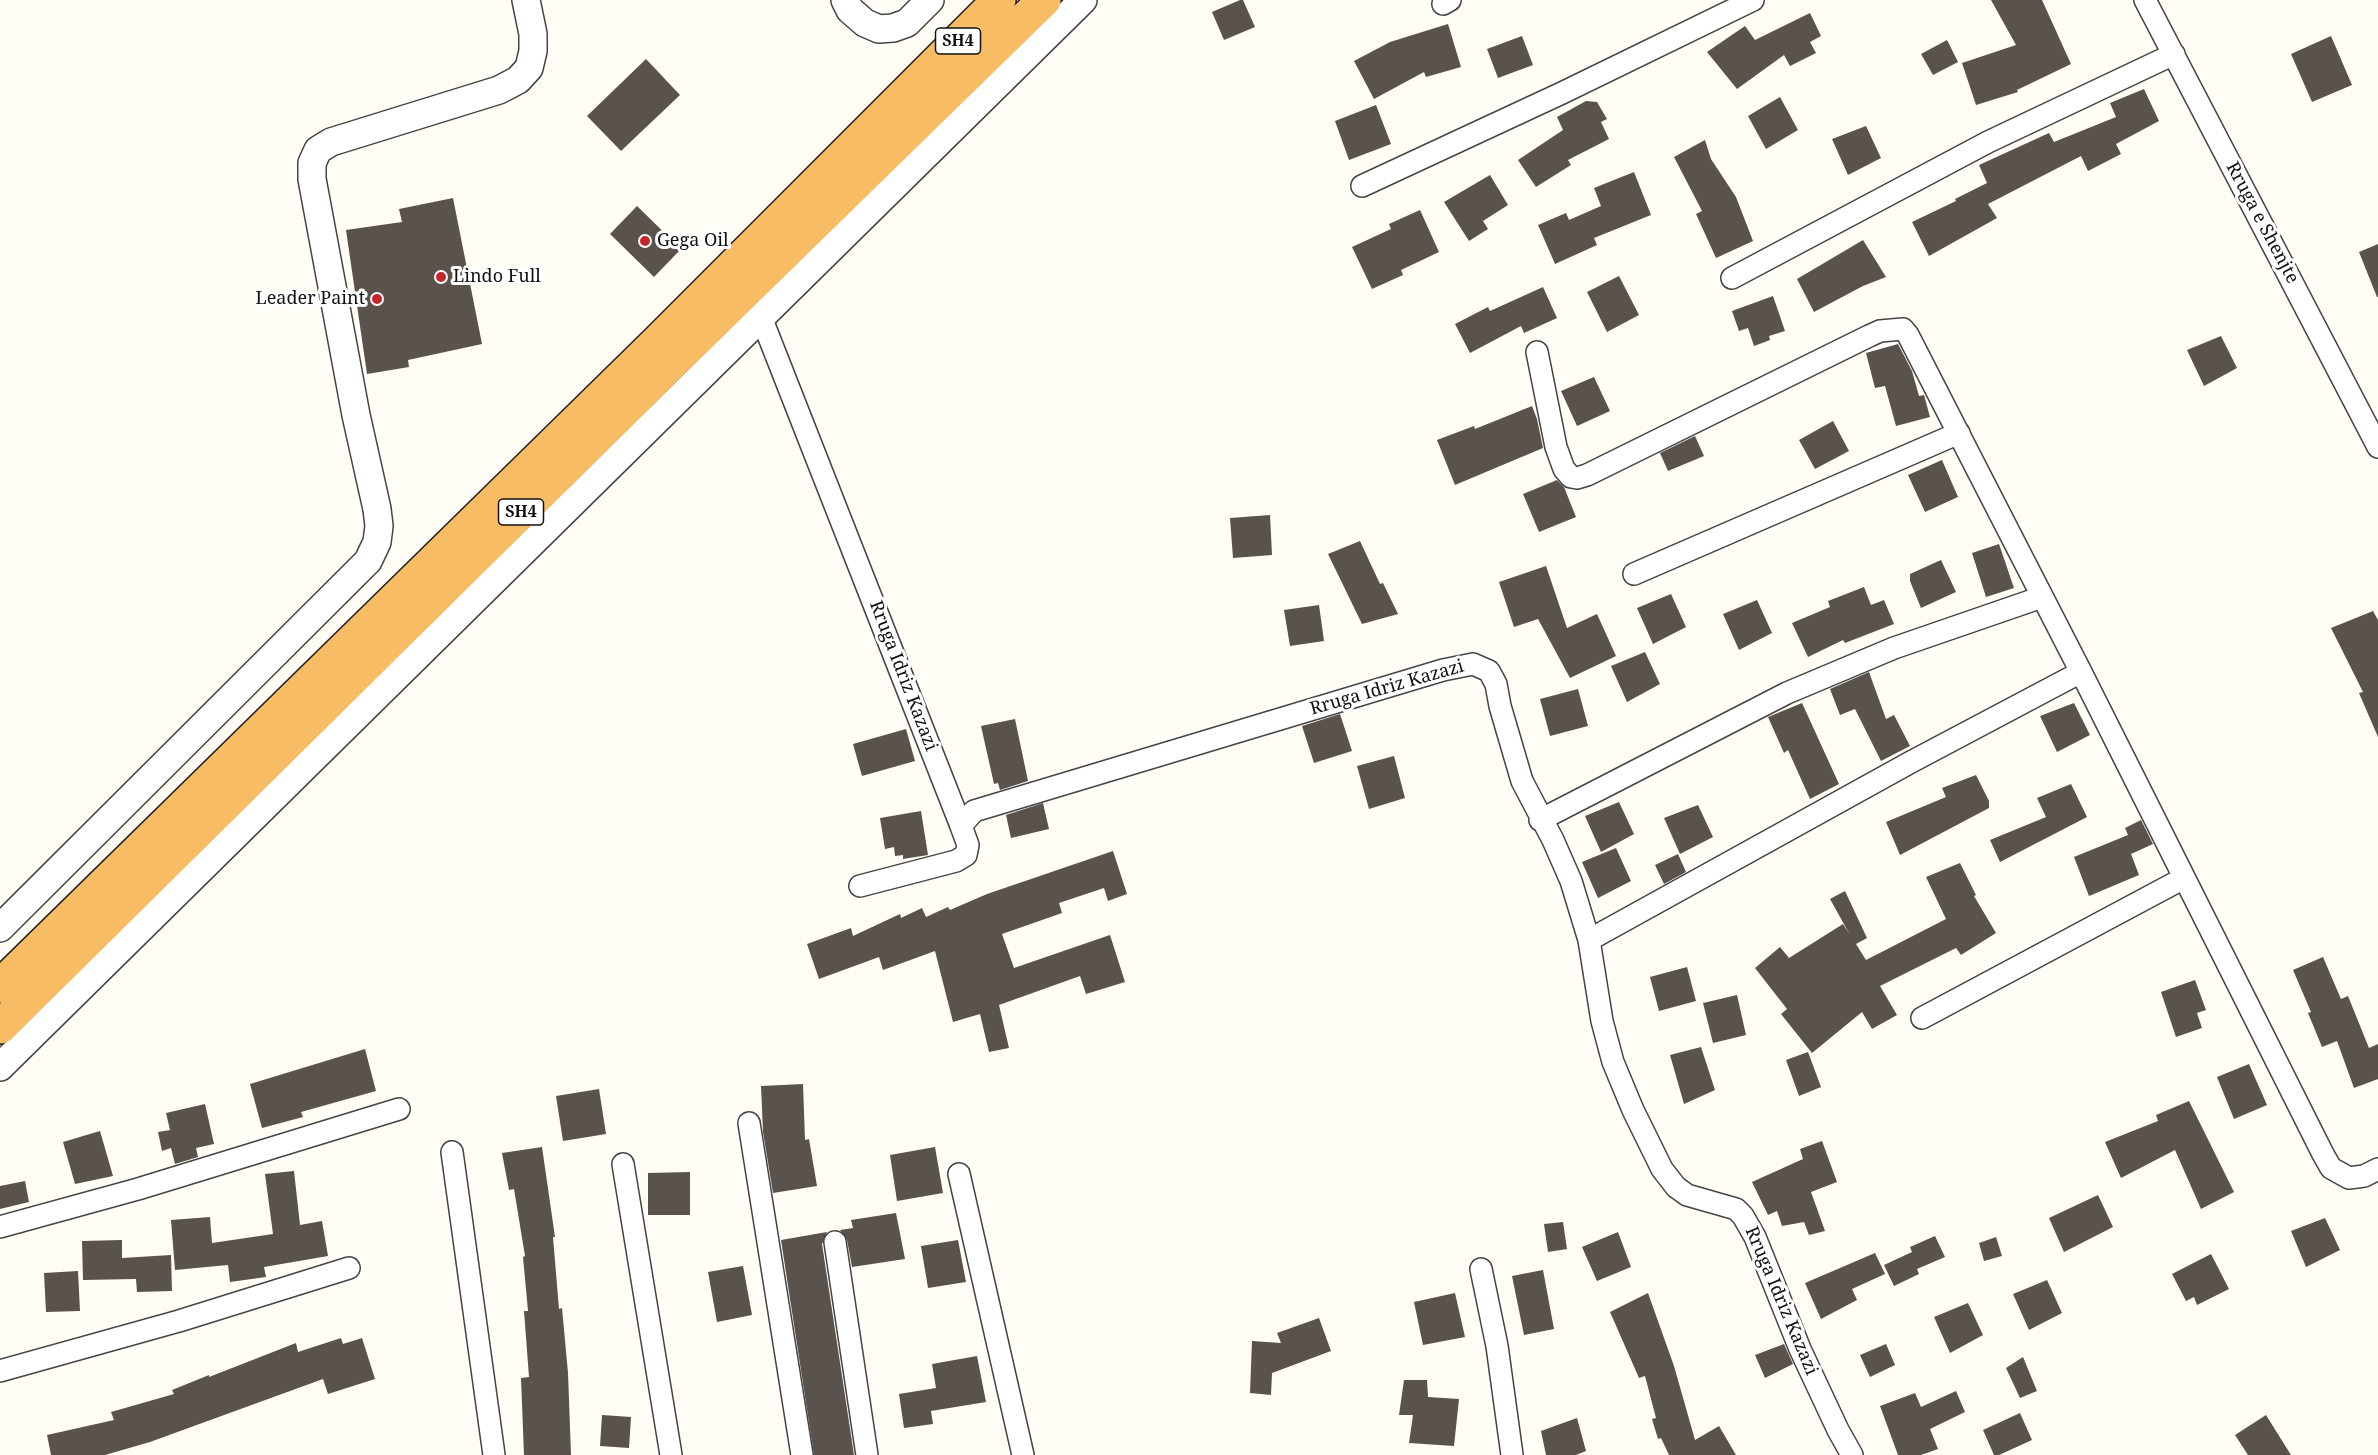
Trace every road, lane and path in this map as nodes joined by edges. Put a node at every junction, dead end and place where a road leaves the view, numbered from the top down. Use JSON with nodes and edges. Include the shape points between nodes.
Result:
{"nodes":[{"id":1,"x":526,"y":0,"type":"edge"},
{"id":2,"x":845,"y":0,"type":"edge"},
{"id":3,"x":930,"y":0,"type":"edge"},
{"id":4,"x":999,"y":0,"type":"edge"},
{"id":5,"x":1044,"y":0,"type":"edge"},
{"id":6,"x":1083,"y":0,"type":"edge"},
{"id":7,"x":1753,"y":0,"type":"edge"},
{"id":8,"x":2145,"y":0,"type":"edge"},
{"id":9,"x":2174,"y":54,"type":"junction"},
{"id":10,"x":1362,"y":186,"type":"dead end"},
{"id":11,"x":1732,"y":278,"type":"dead end"},
{"id":12,"x":761,"y":317,"type":"junction"},
{"id":13,"x":1537,"y":352,"type":"dead end"},
{"id":14,"x":2371,"y":417,"type":"edge"},
{"id":15,"x":1959,"y":433,"type":"junction"},
{"id":16,"x":2378,"y":447,"type":"edge"},
{"id":17,"x":1634,"y":574,"type":"dead end"},
{"id":18,"x":2042,"y":597,"type":"junction"},
{"id":19,"x":2081,"y":672,"type":"junction"},
{"id":20,"x":1540,"y":820,"type":"junction"},
{"id":21,"x":961,"y":826,"type":"junction"},
{"id":22,"x":2184,"y":878,"type":"junction"},
{"id":23,"x":860,"y":886,"type":"dead end"},
{"id":24,"x":0,"y":928,"type":"edge"},
{"id":25,"x":1588,"y":940,"type":"junction"},
{"id":26,"x":0,"y":986,"type":"edge"},
{"id":27,"x":1922,"y":1018,"type":"dead end"},
{"id":28,"x":0,"y":1027,"type":"edge"},
{"id":29,"x":0,"y":1067,"type":"edge"},
{"id":30,"x":399,"y":1109,"type":"dead end"},
{"id":31,"x":749,"y":1123,"type":"dead end"},
{"id":32,"x":452,"y":1152,"type":"dead end"},
{"id":33,"x":623,"y":1164,"type":"dead end"},
{"id":34,"x":2378,"y":1169,"type":"edge"},
{"id":35,"x":959,"y":1174,"type":"dead end"},
{"id":36,"x":0,"y":1227,"type":"edge"},
{"id":37,"x":835,"y":1242,"type":"dead end"},
{"id":38,"x":349,"y":1268,"type":"dead end"},
{"id":39,"x":1481,"y":1269,"type":"dead end"},
{"id":40,"x":0,"y":1371,"type":"edge"},
{"id":41,"x":494,"y":1455,"type":"edge"},
{"id":42,"x":671,"y":1455,"type":"edge"},
{"id":43,"x":802,"y":1455,"type":"edge"},
{"id":44,"x":867,"y":1455,"type":"edge"},
{"id":45,"x":1023,"y":1455,"type":"edge"},
{"id":46,"x":1512,"y":1455,"type":"edge"},
{"id":47,"x":1852,"y":1455,"type":"edge"}],
"edges":[{"from":1,"to":24,"type":"street","via":[[533,51],[529,68],[518,80],[499,90],[331,142],[318,150],[312,163],[353,403],[377,509],[377,542],[368,561]]},
{"from":2,"to":3,"type":"street","via":[[865,23],[879,29],[907,22]]},
{"from":4,"to":26,"type":"highway","number":"SH4","via":[[648,351]]},
{"from":5,"to":28,"type":"highway","number":"SH4"},
{"from":6,"to":12,"type":"street"},
{"from":7,"to":10,"type":"street"},
{"from":8,"to":9,"type":"street","name":"Rruga e Shenjte"},
{"from":9,"to":11,"type":"street","via":[[1988,142]]},
{"from":9,"to":14,"type":"street","name":"Rruga e Shenjte"},
{"from":12,"to":21,"type":"street","name":"Rruga Idriz Kazazi"},
{"from":12,"to":29,"type":"street"},
{"from":13,"to":15,"type":"street","via":[[1556,447],[1571,477],[1587,475],[1869,336],[1893,329],[1903,329],[1908,335]]},
{"from":14,"to":16,"type":"street","name":"Rruga e Shenjte"},
{"from":15,"to":17,"type":"street"},
{"from":15,"to":18,"type":"street"},
{"from":18,"to":19,"type":"street"},
{"from":18,"to":20,"type":"street","via":[[1894,648],[1787,693]]},
{"from":19,"to":22,"type":"street"},
{"from":19,"to":25,"type":"street"},
{"from":20,"to":21,"type":"street","name":"Rruga Idriz Kazazi","via":[[1522,782],[1496,684],[1489,671],[1473,664],[974,811]]},
{"from":20,"to":25,"type":"street","name":"Rruga Idriz Kazazi","via":[[1571,881]]},
{"from":21,"to":23,"type":"street","via":[[968,845],[966,855],[956,861]]},
{"from":22,"to":27,"type":"street"},
{"from":22,"to":34,"type":"street","via":[[2331,1168],[2356,1179]]},
{"from":25,"to":47,"type":"street","name":"Rruga Idriz Kazazi","via":[[1613,1062],[1662,1169],[1687,1195],[1736,1209],[1743,1216],[1800,1349]]},
{"from":30,"to":36,"type":"street"},
{"from":31,"to":43,"type":"street"},
{"from":32,"to":41,"type":"street"},
{"from":33,"to":42,"type":"street"},
{"from":35,"to":45,"type":"street"},
{"from":37,"to":44,"type":"street"},
{"from":38,"to":40,"type":"street"},
{"from":39,"to":46,"type":"street","via":[[1497,1346]]}]}
